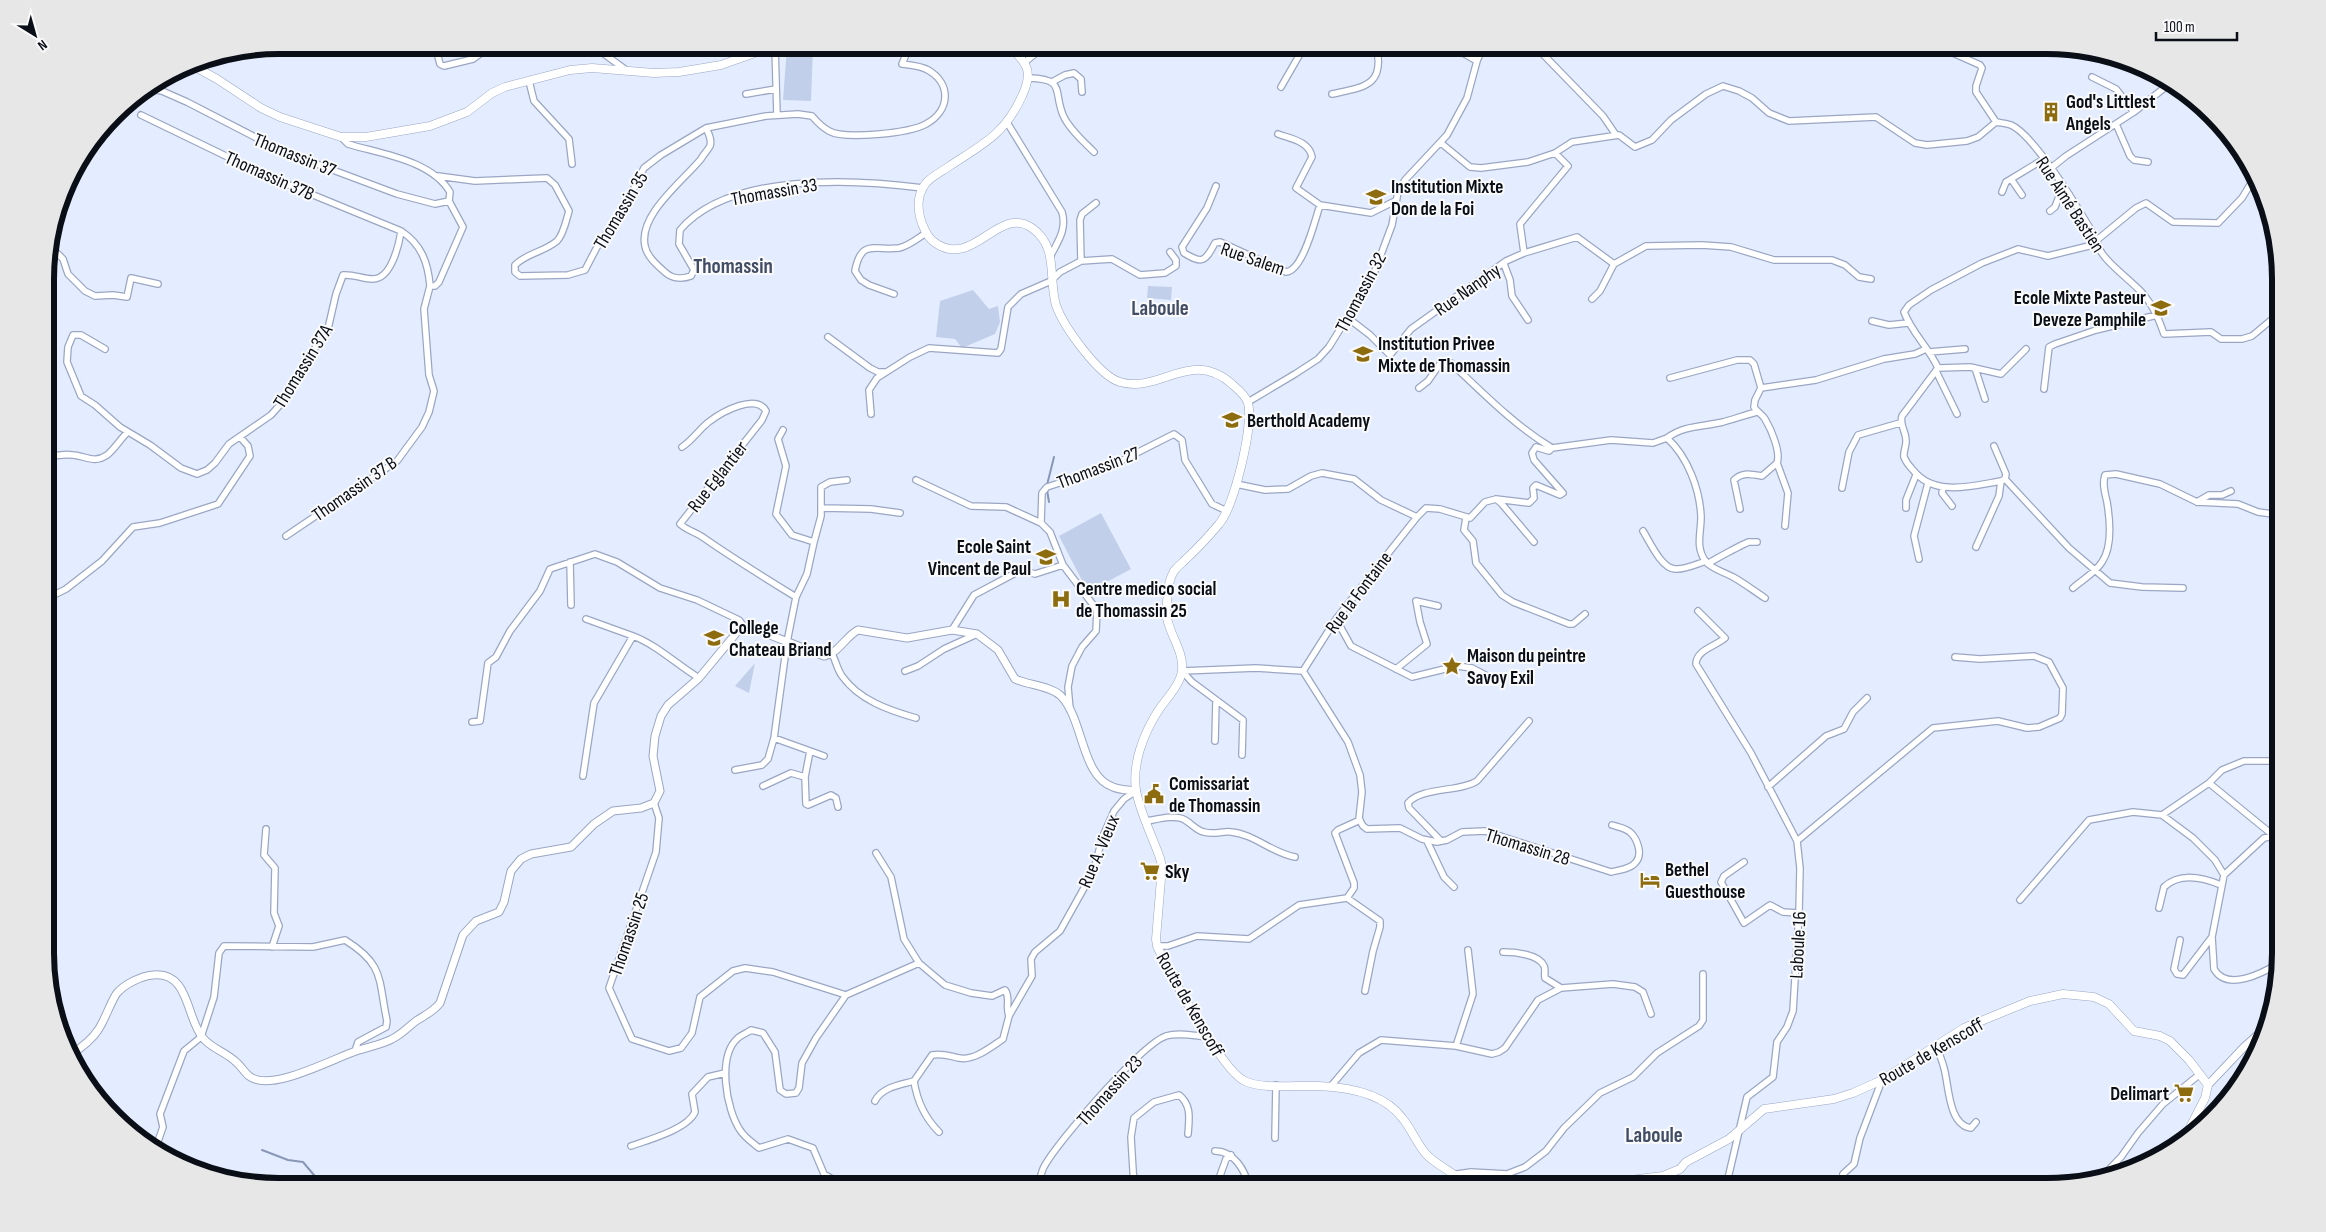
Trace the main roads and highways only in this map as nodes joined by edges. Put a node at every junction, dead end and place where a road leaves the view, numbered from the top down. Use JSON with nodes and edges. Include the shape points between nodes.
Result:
{"nodes":[{"id":1,"x":753,"y":54,"type":"edge"},
{"id":2,"x":1017,"y":54,"type":"edge"},
{"id":3,"x":199,"y":69,"type":"edge"},
{"id":4,"x":2190,"y":1127,"type":"edge"},
{"id":5,"x":1460,"y":1178,"type":"edge"},
{"id":6,"x":1648,"y":1178,"type":"edge"}],
"edges":[{"from":1,"to":3,"type":"main road","via":[[721,65],[687,71],[570,70],[492,93],[467,112],[430,126],[366,137],[341,137],[261,108]]},
{"from":2,"to":5,"type":"main road","name":"Route de Kenscoff","via":[[1028,68],[1029,78],[1024,94],[1008,124],[928,181],[923,188],[918,201],[926,233],[934,242],[959,249],[970,248],[1004,224],[1018,222],[1030,226],[1048,246],[1053,268],[1051,281],[1063,321],[1102,372],[1115,381],[1136,384],[1202,369],[1219,373],[1248,402],[1244,453],[1227,511],[1222,522],[1174,570],[1168,585],[1166,617],[1182,659],[1182,671],[1156,714],[1136,763],[1136,790],[1162,867],[1157,946],[1208,1037],[1233,1073],[1243,1081],[1258,1085],[1331,1086],[1380,1100],[1394,1108],[1425,1154]]},
{"from":4,"to":6,"type":"main road","name":"Route de Kenscoff","via":[[2208,1085],[2170,1041],[2134,1031],[2109,1004],[2094,997],[2063,994],[2030,1001],[1964,1028],[1882,1080],[1834,1099],[1764,1109],[1740,1130],[1686,1162],[1680,1169]]}]}
